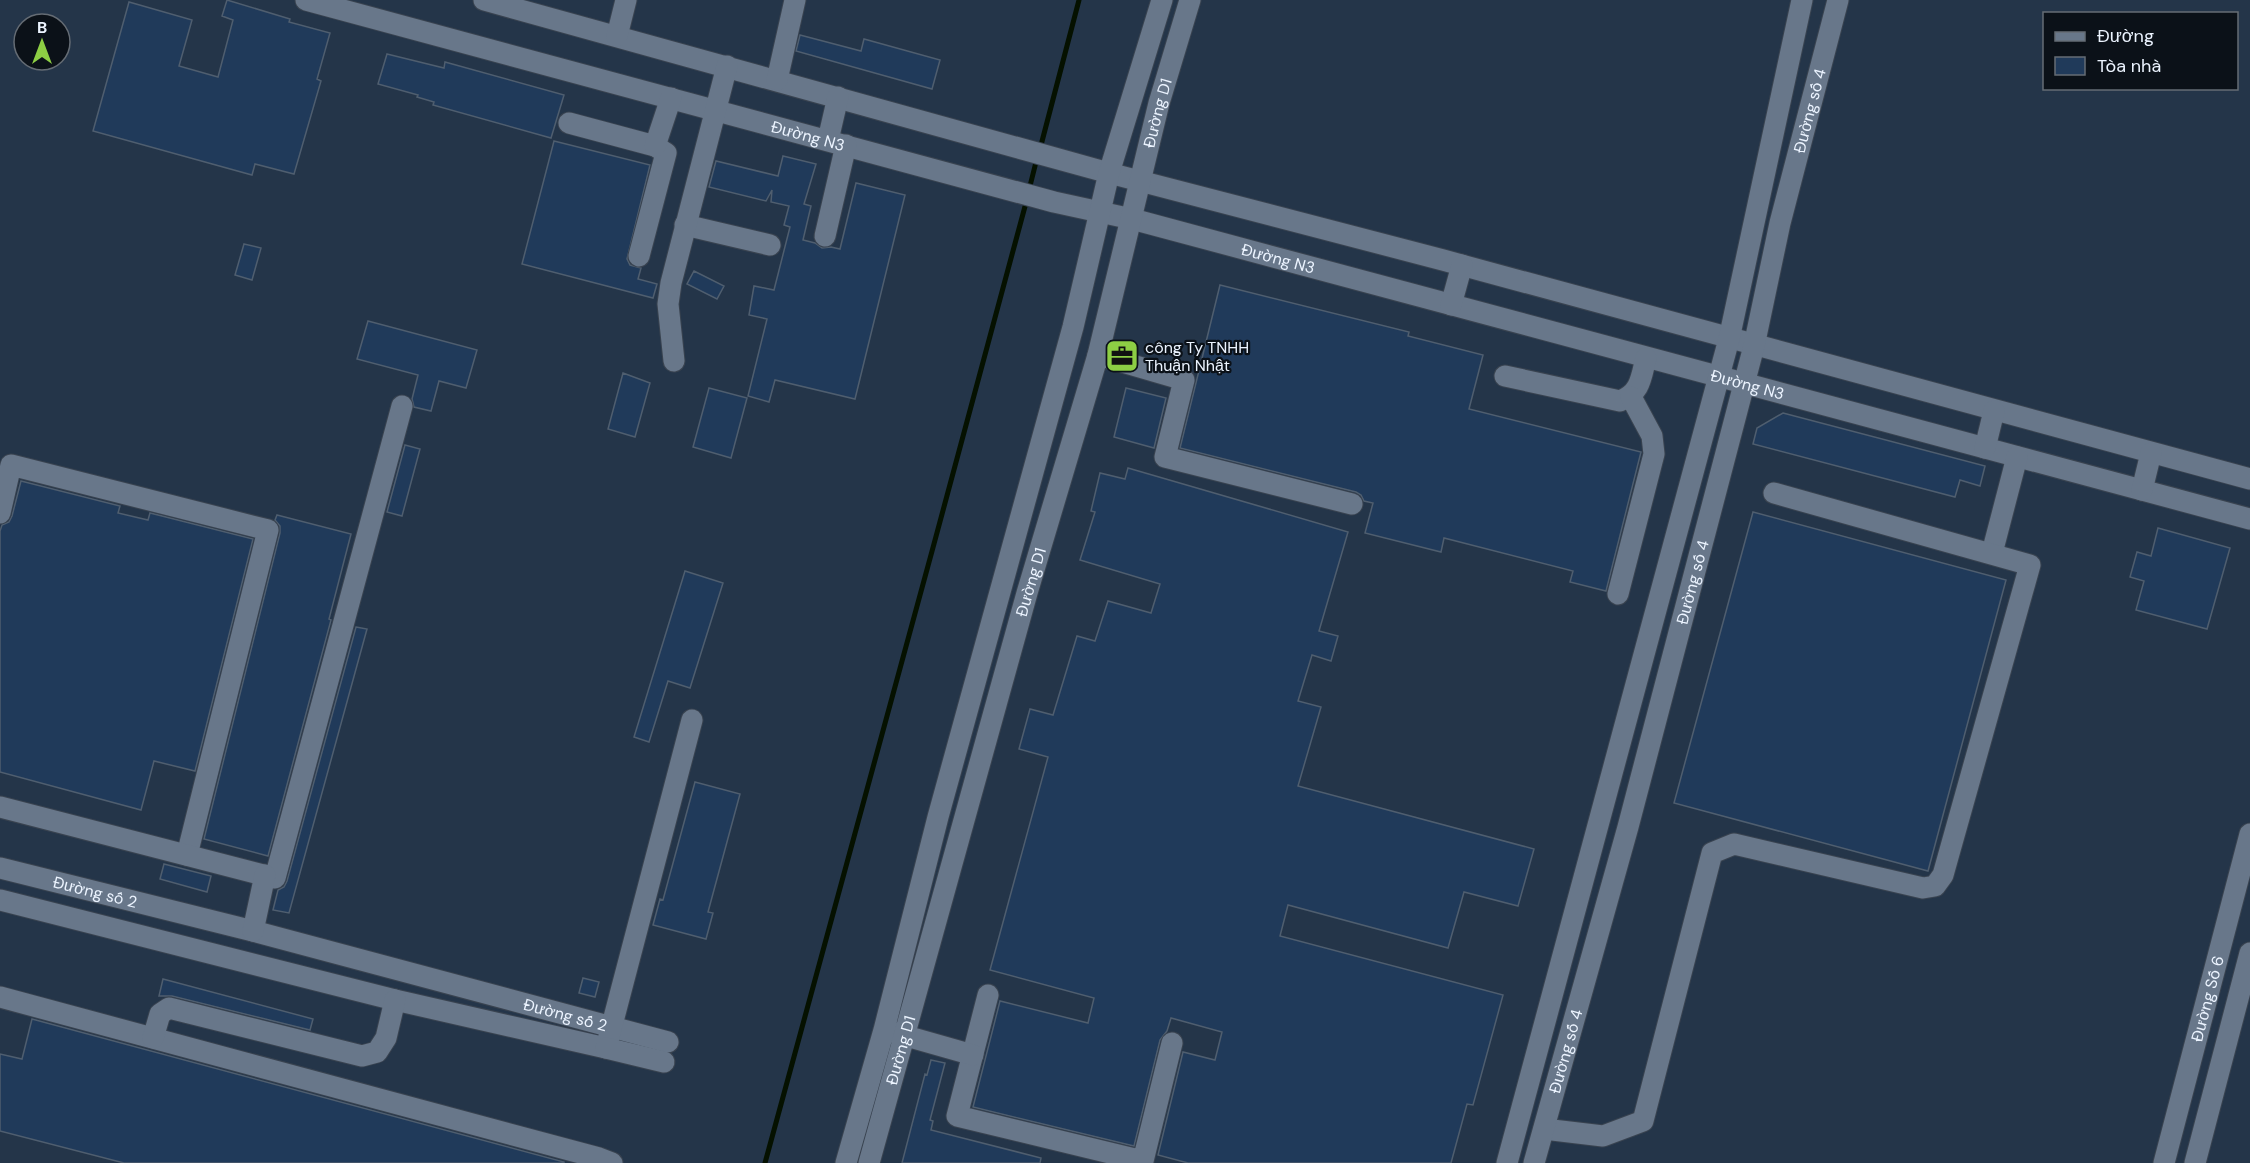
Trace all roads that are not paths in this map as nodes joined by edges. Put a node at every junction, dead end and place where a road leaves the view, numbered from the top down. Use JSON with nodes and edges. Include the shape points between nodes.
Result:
{"nodes":[{"id":1,"x":306,"y":0,"type":"edge"},
{"id":2,"x":484,"y":0,"type":"edge"},
{"id":3,"x":626,"y":0,"type":"edge"},
{"id":4,"x":795,"y":0,"type":"edge"},
{"id":5,"x":1162,"y":0,"type":"edge"},
{"id":6,"x":1190,"y":0,"type":"edge"},
{"id":7,"x":1802,"y":0,"type":"edge"},
{"id":8,"x":1838,"y":0,"type":"edge"},
{"id":9,"x":331,"y":3,"type":"edge"},
{"id":10,"x":617,"y":36,"type":"junction"},
{"id":11,"x":727,"y":66,"type":"junction"},
{"id":12,"x":777,"y":80,"type":"junction"},
{"id":13,"x":838,"y":97,"type":"junction"},
{"id":14,"x":671,"y":98,"type":"junction"},
{"id":15,"x":715,"y":110,"type":"junction"},
{"id":16,"x":569,"y":123,"type":"dead end"},
{"id":17,"x":837,"y":142,"type":"junction"},
{"id":18,"x":655,"y":146,"type":"junction"},
{"id":19,"x":1109,"y":173,"type":"junction"},
{"id":20,"x":1139,"y":181,"type":"junction"},
{"id":21,"x":1100,"y":214,"type":"junction"},
{"id":22,"x":1132,"y":219,"type":"junction"},
{"id":23,"x":685,"y":225,"type":"junction"},
{"id":24,"x":825,"y":237,"type":"dead end"},
{"id":25,"x":770,"y":245,"type":"dead end"},
{"id":26,"x":639,"y":256,"type":"dead end"},
{"id":27,"x":1462,"y":265,"type":"junction"},
{"id":28,"x":1451,"y":305,"type":"junction"},
{"id":29,"x":1730,"y":339,"type":"junction"},
{"id":30,"x":1754,"y":346,"type":"junction"},
{"id":31,"x":1098,"y":355,"type":"junction"},
{"id":32,"x":1646,"y":357,"type":"junction"},
{"id":33,"x":674,"y":361,"type":"dead end"},
{"id":34,"x":1504,"y":376,"type":"dead end"},
{"id":35,"x":1718,"y":377,"type":"junction"},
{"id":36,"x":1742,"y":384,"type":"junction"},
{"id":37,"x":1631,"y":397,"type":"junction"},
{"id":38,"x":402,"y":406,"type":"dead end"},
{"id":39,"x":1994,"y":411,"type":"junction"},
{"id":40,"x":1985,"y":448,"type":"junction"},
{"id":41,"x":2151,"y":453,"type":"junction"},
{"id":42,"x":2017,"y":456,"type":"junction"},
{"id":43,"x":2250,"y":480,"type":"edge"},
{"id":44,"x":2142,"y":490,"type":"junction"},
{"id":45,"x":1774,"y":494,"type":"dead end"},
{"id":46,"x":1352,"y":504,"type":"dead end"},
{"id":47,"x":0,"y":513,"type":"edge"},
{"id":48,"x":2250,"y":519,"type":"edge"},
{"id":49,"x":1992,"y":553,"type":"junction"},
{"id":50,"x":1001,"y":586,"type":"junction"},
{"id":51,"x":1027,"y":592,"type":"junction"},
{"id":52,"x":1618,"y":594,"type":"dead end"},
{"id":53,"x":692,"y":720,"type":"dead end"},
{"id":54,"x":0,"y":807,"type":"edge"},
{"id":55,"x":2250,"y":834,"type":"edge"},
{"id":56,"x":187,"y":855,"type":"junction"},
{"id":57,"x":0,"y":868,"type":"edge"},
{"id":58,"x":265,"y":875,"type":"junction"},
{"id":59,"x":0,"y":900,"type":"edge"},
{"id":60,"x":253,"y":931,"type":"junction"},
{"id":61,"x":2250,"y":953,"type":"edge"},
{"id":62,"x":1559,"y":974,"type":"junction"},
{"id":63,"x":1585,"y":982,"type":"junction"},
{"id":64,"x":988,"y":995,"type":"dead end"},
{"id":65,"x":0,"y":997,"type":"edge"},
{"id":66,"x":395,"y":1000,"type":"junction"},
{"id":67,"x":884,"y":1030,"type":"junction"},
{"id":68,"x":905,"y":1036,"type":"junction"},
{"id":69,"x":153,"y":1038,"type":"junction"},
{"id":70,"x":609,"y":1038,"type":"junction"},
{"id":71,"x":1172,"y":1043,"type":"dead end"},
{"id":72,"x":666,"y":1052,"type":"dead end"},
{"id":73,"x":973,"y":1055,"type":"junction"},
{"id":74,"x":1544,"y":1129,"type":"junction"},
{"id":75,"x":612,"y":1163,"type":"edge"},
{"id":76,"x":846,"y":1163,"type":"edge"},
{"id":77,"x":869,"y":1163,"type":"edge"},
{"id":78,"x":1507,"y":1163,"type":"edge"},
{"id":79,"x":1534,"y":1163,"type":"edge"},
{"id":80,"x":2164,"y":1163,"type":"edge"},
{"id":81,"x":2194,"y":1163,"type":"edge"}],
"edges":[{"from":1,"to":9,"type":"street","name":"Đường N3"},
{"from":2,"to":10,"type":"street"},
{"from":3,"to":10,"type":"street"},
{"from":4,"to":12,"type":"street"},
{"from":5,"to":19,"type":"street","name":"Đường D1"},
{"from":6,"to":20,"type":"street","name":"Đường D1"},
{"from":7,"to":29,"type":"street","name":"Đường số 4"},
{"from":8,"to":30,"type":"street","name":"Đường số 4","via":[[1780,223]]},
{"from":9,"to":14,"type":"street","name":"Đường N3"},
{"from":10,"to":11,"type":"street"},
{"from":11,"to":12,"type":"street"},
{"from":11,"to":15,"type":"street"},
{"from":12,"to":13,"type":"street"},
{"from":13,"to":17,"type":"street"},
{"from":13,"to":19,"type":"street"},
{"from":14,"to":15,"type":"street","name":"Đường N3"},
{"from":14,"to":18,"type":"street"},
{"from":15,"to":17,"type":"street","name":"Đường N3"},
{"from":15,"to":23,"type":"street"},
{"from":16,"to":18,"type":"street"},
{"from":17,"to":21,"type":"street","name":"Đường N3"},
{"from":17,"to":24,"type":"street"},
{"from":18,"to":26,"type":"street","via":[[666,153]]},
{"from":19,"to":20,"type":"street"},
{"from":19,"to":21,"type":"street","name":"Đường D1"},
{"from":20,"to":22,"type":"street","name":"Đường D1"},
{"from":20,"to":27,"type":"street"},
{"from":21,"to":22,"type":"street","name":"Đường N3"},
{"from":21,"to":50,"type":"street","name":"Đường D1"},
{"from":22,"to":28,"type":"street","name":"Đường N3"},
{"from":22,"to":31,"type":"street","name":"Đường D1"},
{"from":23,"to":25,"type":"street"},
{"from":23,"to":33,"type":"street","via":[[668,304]]},
{"from":27,"to":28,"type":"street"},
{"from":27,"to":29,"type":"street"},
{"from":28,"to":32,"type":"street","name":"Đường N3"},
{"from":29,"to":30,"type":"street"},
{"from":29,"to":35,"type":"street","name":"Đường số 4"},
{"from":30,"to":36,"type":"street","name":"Đường số 4"},
{"from":30,"to":39,"type":"street"},
{"from":31,"to":46,"type":"street","via":[[1184,380],[1165,457]]},
{"from":31,"to":51,"type":"street","name":"Đường D1"},
{"from":32,"to":35,"type":"street","name":"Đường N3"},
{"from":32,"to":37,"type":"street"},
{"from":34,"to":37,"type":"street","via":[[1620,401]]},
{"from":35,"to":36,"type":"street","name":"Đường N3"},
{"from":35,"to":62,"type":"street","name":"Đường số 4"},
{"from":36,"to":40,"type":"street","name":"Đường N3"},
{"from":36,"to":63,"type":"street","name":"Đường số 4"},
{"from":37,"to":52,"type":"street","via":[[1652,436],[1654,454]]},
{"from":38,"to":58,"type":"street","via":[[276,878]]},
{"from":39,"to":40,"type":"street"},
{"from":39,"to":41,"type":"street"},
{"from":40,"to":42,"type":"street","name":"Đường N3"},
{"from":41,"to":43,"type":"street"},
{"from":41,"to":44,"type":"street"},
{"from":42,"to":44,"type":"street","name":"Đường N3"},
{"from":42,"to":49,"type":"street"},
{"from":44,"to":48,"type":"street","name":"Đường N3"},
{"from":45,"to":49,"type":"street"},
{"from":47,"to":56,"type":"street","via":[[11,465],[268,530]]},
{"from":49,"to":74,"type":"street","via":[[2030,565],[1939,881],[1923,888],[1734,844],[1712,853],[1643,1121],[1603,1136]]},
{"from":50,"to":51,"type":"street"},
{"from":50,"to":67,"type":"street","name":"Đường D1"},
{"from":51,"to":68,"type":"street","name":"Đường D1"},
{"from":53,"to":70,"type":"street"},
{"from":54,"to":56,"type":"street"},
{"from":55,"to":80,"type":"street","name":"Đường Số 6"},
{"from":56,"to":58,"type":"street"},
{"from":57,"to":60,"type":"street","name":"Đường số 2"},
{"from":58,"to":60,"type":"street"},
{"from":59,"to":66,"type":"street","name":"Đường số 2"},
{"from":60,"to":70,"type":"street","name":"Đường số 2"},
{"from":61,"to":81,"type":"street","name":"Đường Số 6"},
{"from":62,"to":63,"type":"street"},
{"from":62,"to":78,"type":"street","name":"Đường số 4"},
{"from":63,"to":74,"type":"street","name":"Đường số 4"},
{"from":64,"to":73,"type":"street"},
{"from":65,"to":69,"type":"street"},
{"from":66,"to":69,"type":"street","via":[[386,1038],[377,1052],[362,1056],[169,1008],[160,1014]]},
{"from":66,"to":70,"type":"street","name":"Đường số 2"},
{"from":67,"to":68,"type":"street"},
{"from":67,"to":76,"type":"street","name":"Đường D1"},
{"from":68,"to":73,"type":"street"},
{"from":68,"to":77,"type":"street","name":"Đường D1"},
{"from":69,"to":75,"type":"street"},
{"from":70,"to":72,"type":"street"},
{"from":71,"to":73,"type":"street","via":[[1143,1161],[957,1116]]},
{"from":74,"to":79,"type":"street","name":"Đường số 4"}]}
